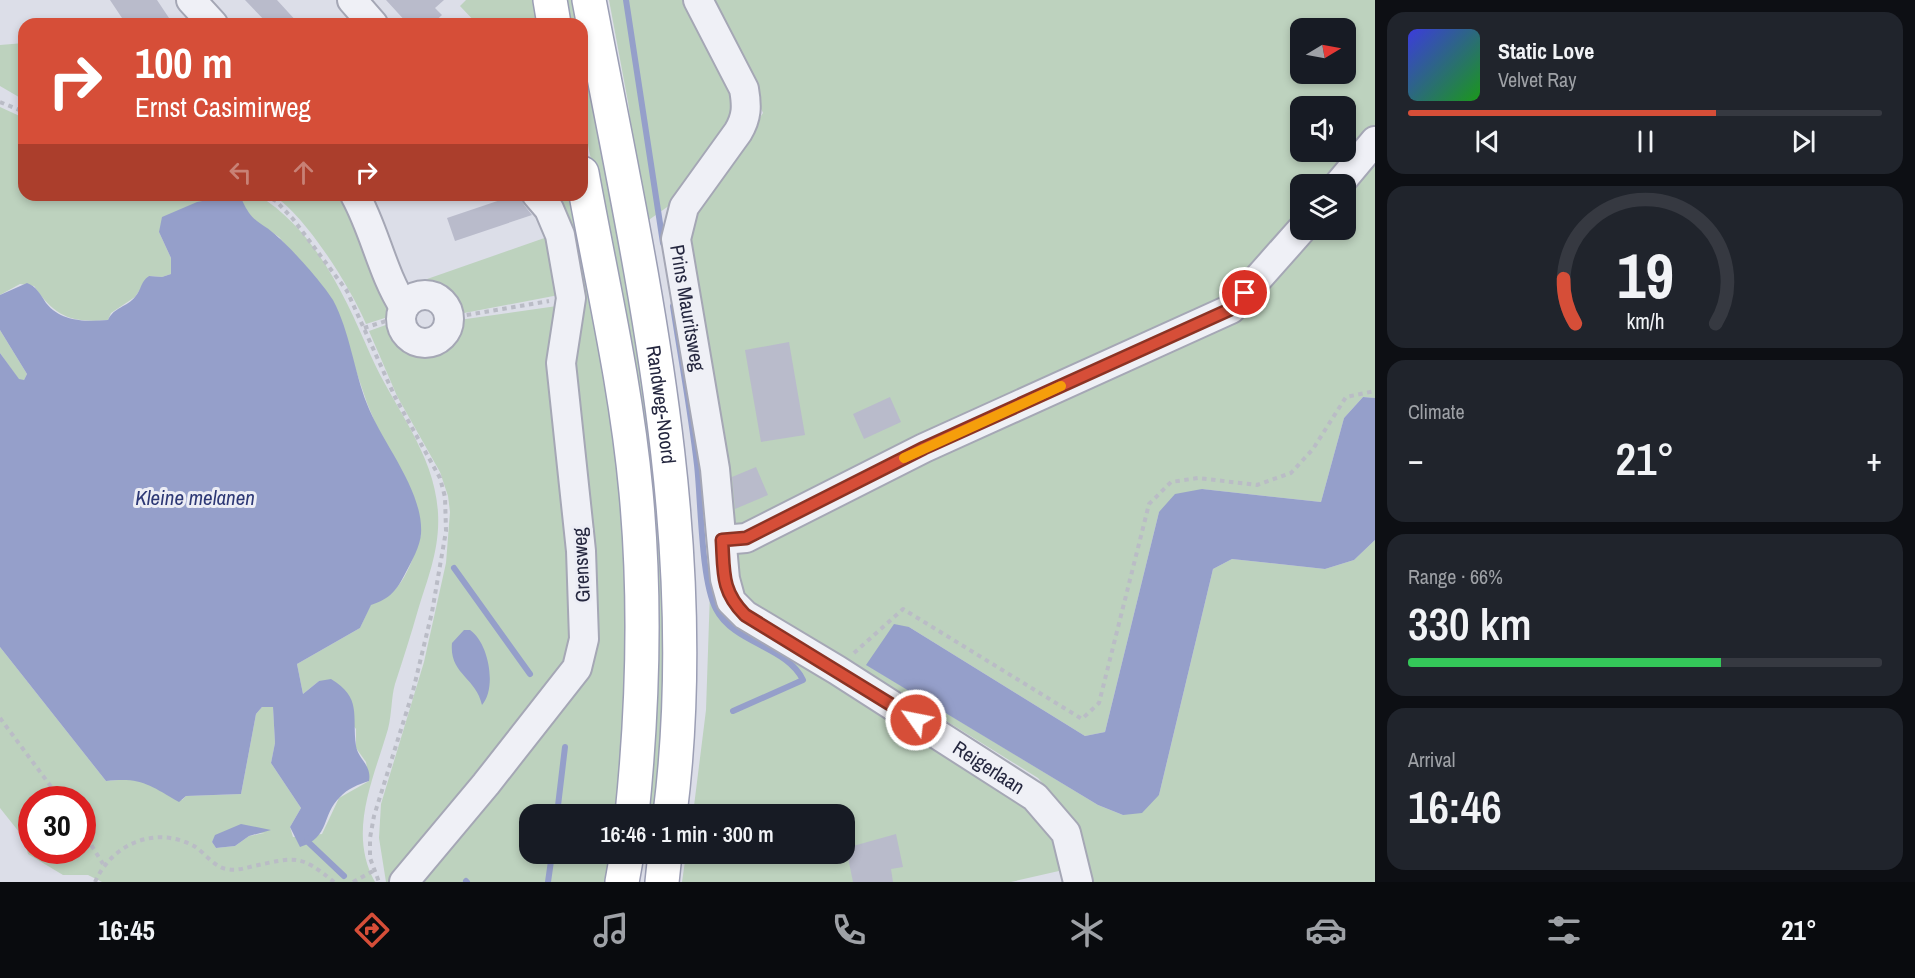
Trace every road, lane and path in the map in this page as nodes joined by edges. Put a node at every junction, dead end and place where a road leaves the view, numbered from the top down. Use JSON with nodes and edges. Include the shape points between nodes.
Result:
{"nodes":[{"id":1,"x":191,"y":0,"type":"edge"},
{"id":2,"x":352,"y":0,"type":"edge"},
{"id":3,"x":550,"y":0,"type":"edge"},
{"id":4,"x":589,"y":0,"type":"edge"},
{"id":5,"x":698,"y":0,"type":"edge"},
{"id":6,"x":208,"y":18,"type":"edge"},
{"id":7,"x":368,"y":18,"type":"edge"},
{"id":8,"x":553,"y":18,"type":"edge"},
{"id":9,"x":0,"y":102,"type":"edge"},
{"id":10,"x":18,"y":110,"type":"edge"},
{"id":11,"x":1375,"y":141,"type":"edge"},
{"id":12,"x":1347,"y":174,"type":"edge"},
{"id":13,"x":276,"y":201,"type":"edge"},
{"id":14,"x":358,"y":201,"type":"edge"},
{"id":15,"x":542,"y":201,"type":"edge"},
{"id":16,"x":587,"y":201,"type":"edge"},
{"id":17,"x":1292,"y":240,"type":"edge"},
{"id":18,"x":571,"y":298,"type":"junction"},
{"id":19,"x":403,"y":312,"type":"junction"},
{"id":20,"x":449,"y":318,"type":"junction"},
{"id":21,"x":364,"y":328,"type":"junction"},
{"id":22,"x":1375,"y":391,"type":"edge"},
{"id":23,"x":722,"y":540,"type":"junction"},
{"id":24,"x":837,"y":670,"type":"junction"},
{"id":25,"x":0,"y":718,"type":"edge"},
{"id":26,"x":51,"y":786,"type":"edge"},
{"id":27,"x":633,"y":804,"type":"edge"},
{"id":28,"x":671,"y":804,"type":"edge"},
{"id":29,"x":96,"y":853,"type":"edge"},
{"id":30,"x":103,"y":864,"type":"junction"},
{"id":31,"x":625,"y":864,"type":"edge"},
{"id":32,"x":664,"y":864,"type":"edge"},
{"id":33,"x":373,"y":871,"type":"junction"},
{"id":34,"x":95,"y":882,"type":"edge"},
{"id":35,"x":334,"y":882,"type":"edge"},
{"id":36,"x":353,"y":882,"type":"edge"},
{"id":37,"x":379,"y":882,"type":"edge"},
{"id":38,"x":404,"y":882,"type":"edge"},
{"id":39,"x":622,"y":882,"type":"edge"},
{"id":40,"x":662,"y":882,"type":"edge"},
{"id":41,"x":1078,"y":882,"type":"edge"}],
"edges":[{"from":1,"to":6,"type":"street"},
{"from":2,"to":7,"type":"street"},
{"from":3,"to":8,"type":"main road"},
{"from":4,"to":28,"type":"main road","name":"Randweg-Noord","via":[[663,400],[680,567],[678,750]]},
{"from":5,"to":23,"type":"street","name":"Prins Mauritsweg","via":[[744,89],[747,106],[746,119],[738,132],[684,207],[676,239],[715,469]]},
{"from":9,"to":10,"type":"path"},
{"from":11,"to":12,"type":"street"},
{"from":13,"to":21,"type":"path","via":[[348,291]]},
{"from":14,"to":19,"type":"street"},
{"from":15,"to":18,"type":"street","name":"Grensweg","via":[[560,236]]},
{"from":16,"to":27,"type":"main road","name":"Randweg-Noord","via":[[625,406],[636,502],[643,655]]},
{"from":17,"to":23,"type":"street","via":[[1231,309],[924,448],[746,538]]},
{"from":18,"to":20,"type":"path"},
{"from":18,"to":38,"type":"street","name":"Grensweg","via":[[561,363],[581,551],[581,657],[577,668],[486,784]]},
{"from":19,"to":20,"type":"street","via":[[416,297],[431,296],[443,304]]},
{"from":19,"to":20,"type":"street","via":[[402,325],[412,339],[429,343],[444,334]]},
{"from":19,"to":21,"type":"path"},
{"from":21,"to":33,"type":"path","via":[[394,397],[440,478],[447,515],[421,661],[374,816],[369,849]]},
{"from":22,"to":24,"type":"path","via":[[1346,397],[1313,449],[1291,473],[1257,485],[1198,478],[1171,482],[1149,504],[1099,703],[1082,719],[903,609]]},
{"from":23,"to":24,"type":"street","name":"Reigerlaan","via":[[724,579],[731,601],[745,615]]},
{"from":24,"to":41,"type":"street","name":"Reigerlaan","via":[[1035,796],[1066,833]]},
{"from":25,"to":26,"type":"path"},
{"from":29,"to":30,"type":"path"},
{"from":30,"to":34,"type":"path"},
{"from":30,"to":35,"type":"path","via":[[122,847],[136,841],[167,838],[195,846],[224,869],[240,870],[292,858],[305,861]]},
{"from":31,"to":39,"type":"main road"},
{"from":32,"to":40,"type":"main road"},
{"from":33,"to":36,"type":"path"},
{"from":33,"to":37,"type":"path"}]}
